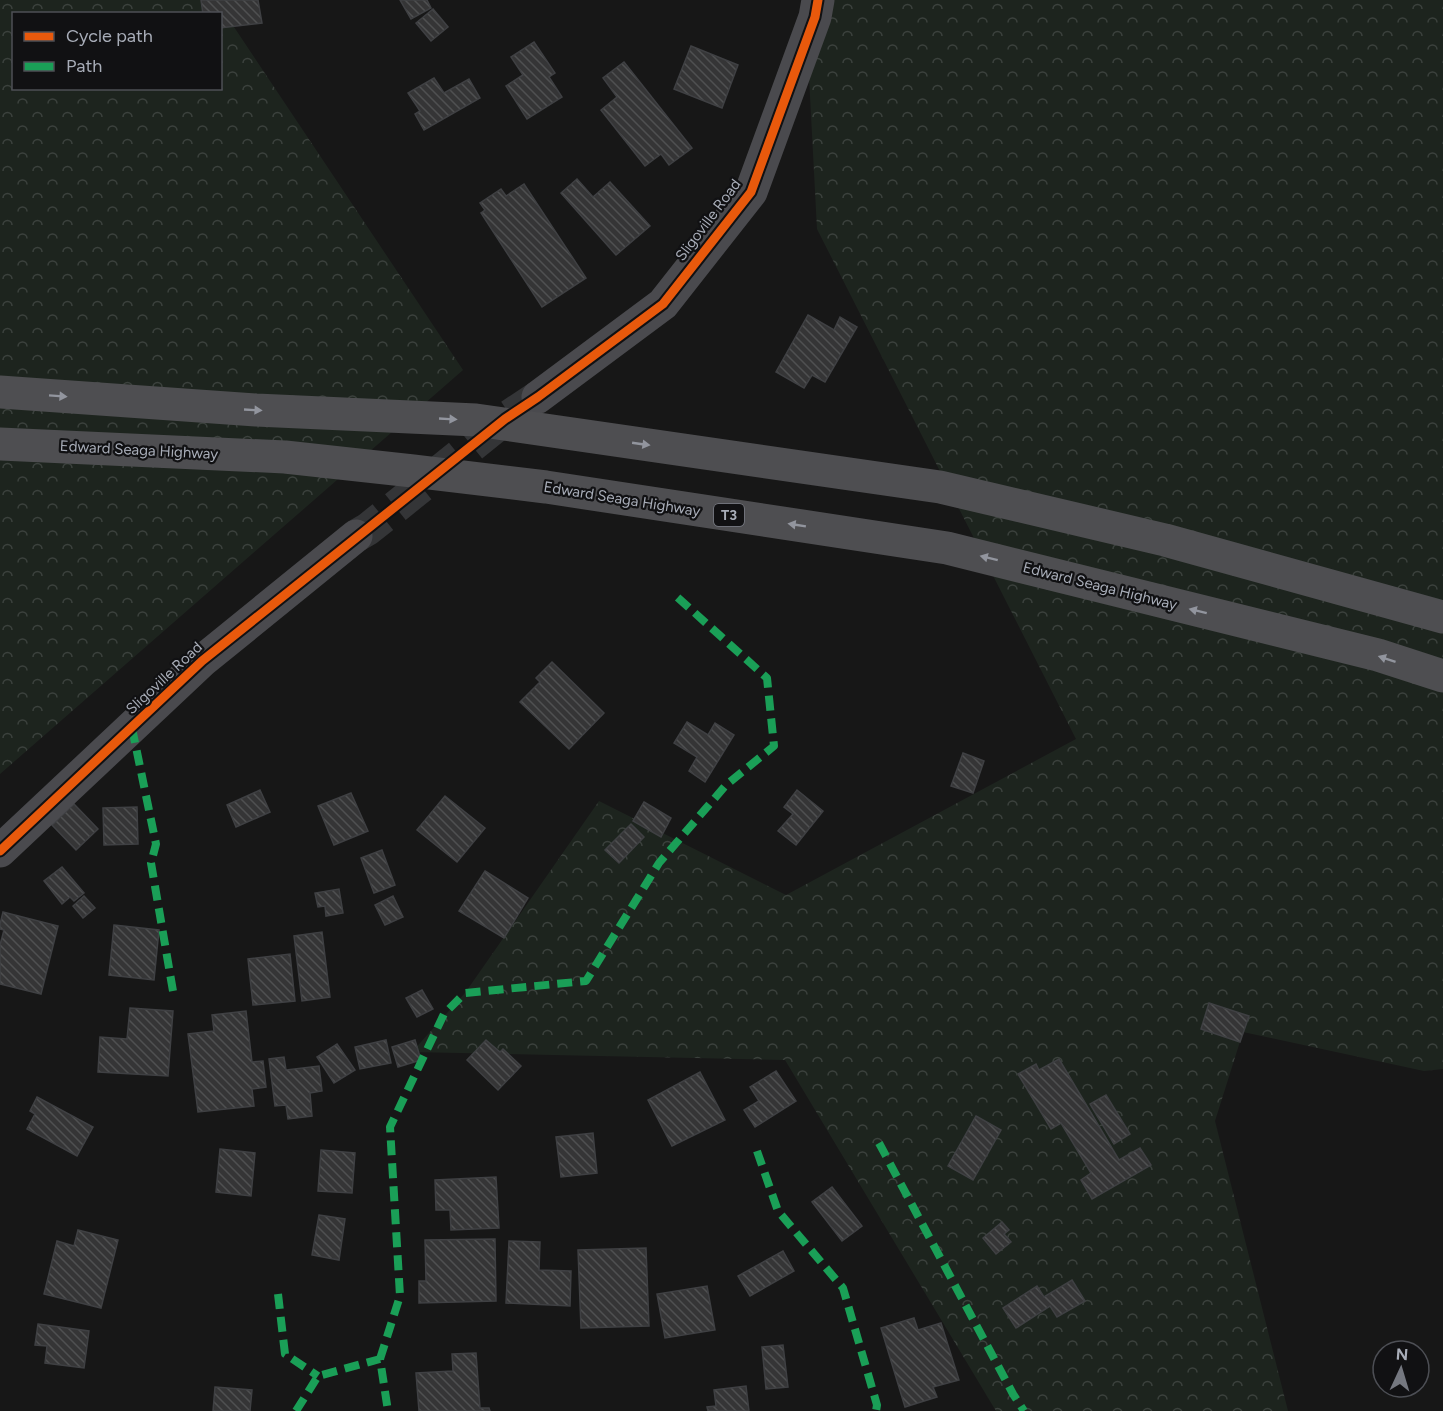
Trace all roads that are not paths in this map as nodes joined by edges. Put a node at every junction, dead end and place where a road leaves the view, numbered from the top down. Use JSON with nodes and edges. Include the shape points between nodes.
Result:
{"nodes":[{"id":1,"x":818,"y":0,"type":"edge"},
{"id":2,"x":0,"y":392,"type":"edge"},
{"id":3,"x":538,"y":397,"type":"tunnel mouth"},
{"id":4,"x":0,"y":444,"type":"edge"},
{"id":5,"x":356,"y":536,"type":"tunnel mouth"},
{"id":6,"x":1443,"y":617,"type":"edge"},
{"id":7,"x":1443,"y":676,"type":"edge"},
{"id":8,"x":0,"y":851,"type":"edge"}],
"edges":[{"from":1,"to":3,"type":"street","name":"Sligoville Road","via":[[751,192],[663,304]]},
{"from":2,"to":6,"type":"highway","one_way":true,"via":[[476,420],[940,487],[1165,540]]},
{"from":7,"to":4,"type":"highway","name":"Edward Seaga Highway","number":"T3","one_way":true,"via":[[1378,656],[947,548],[546,487],[285,457]]},
{"from":5,"to":8,"type":"street","name":"Sligoville Road","via":[[202,661]]}]}
